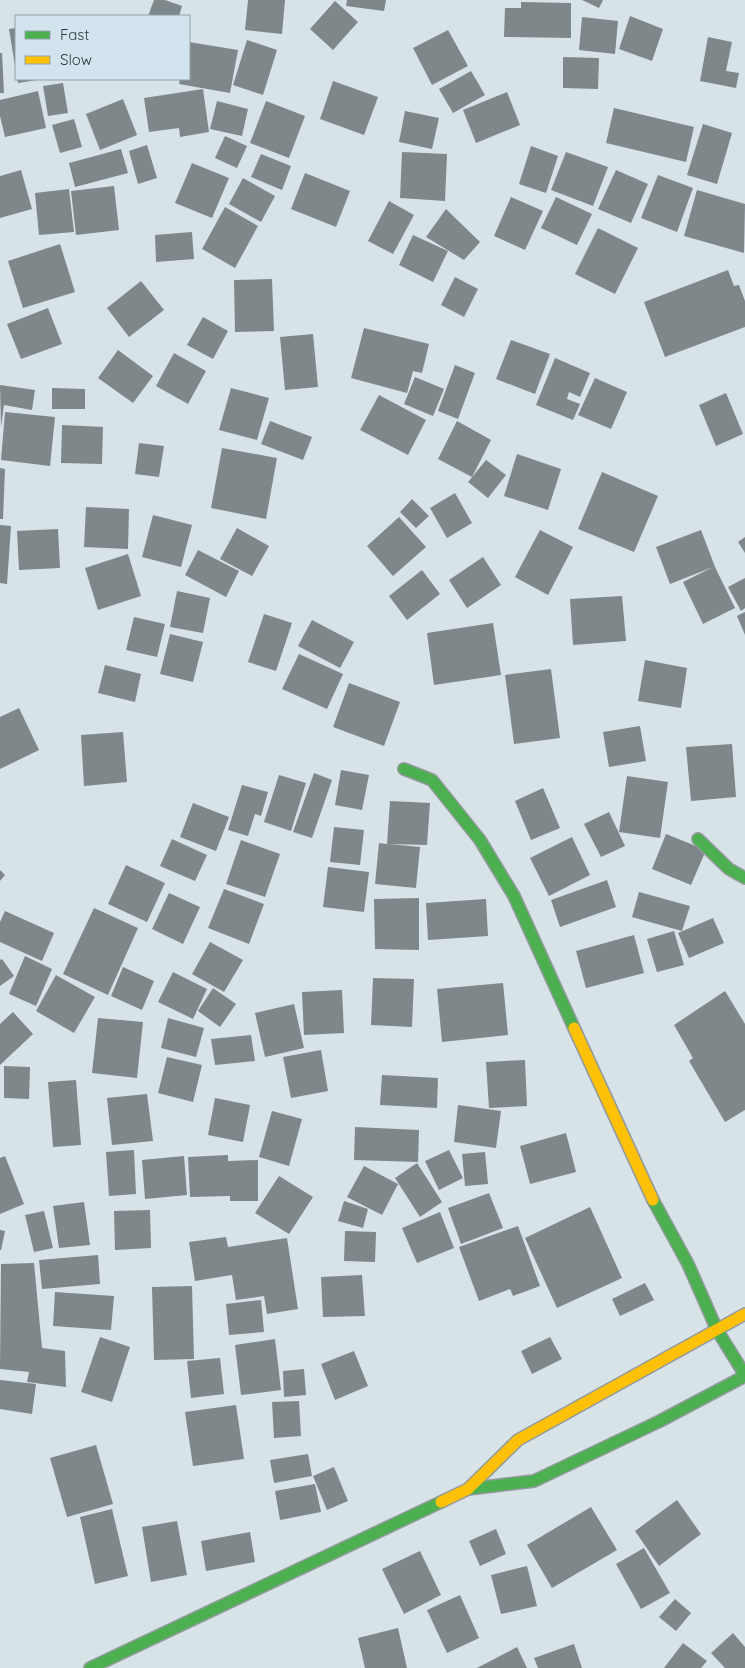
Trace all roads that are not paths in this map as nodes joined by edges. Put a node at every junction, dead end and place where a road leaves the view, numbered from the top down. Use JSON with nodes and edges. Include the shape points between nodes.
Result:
{"nodes":[{"id":1,"x":404,"y":769,"type":"dead end"},
{"id":2,"x":698,"y":839,"type":"dead end"},
{"id":3,"x":745,"y":878,"type":"edge"},
{"id":4,"x":745,"y":1314,"type":"edge"},
{"id":5,"x":717,"y":1330,"type":"junction"},
{"id":6,"x":745,"y":1376,"type":"edge"},
{"id":7,"x":468,"y":1489,"type":"junction"},
{"id":8,"x":90,"y":1668,"type":"edge"}],
"edges":[{"from":1,"to":5,"type":"street","via":[[432,780],[450,800],[480,840],[514,896],[650,1194],[688,1264]]},
{"from":2,"to":3,"type":"street","via":[[729,869]]},
{"from":4,"to":5,"type":"street"},
{"from":5,"to":6,"type":"street"},
{"from":5,"to":7,"type":"street","via":[[518,1440]]},
{"from":6,"to":7,"type":"street","via":[[534,1481]]},
{"from":7,"to":8,"type":"street"}]}
